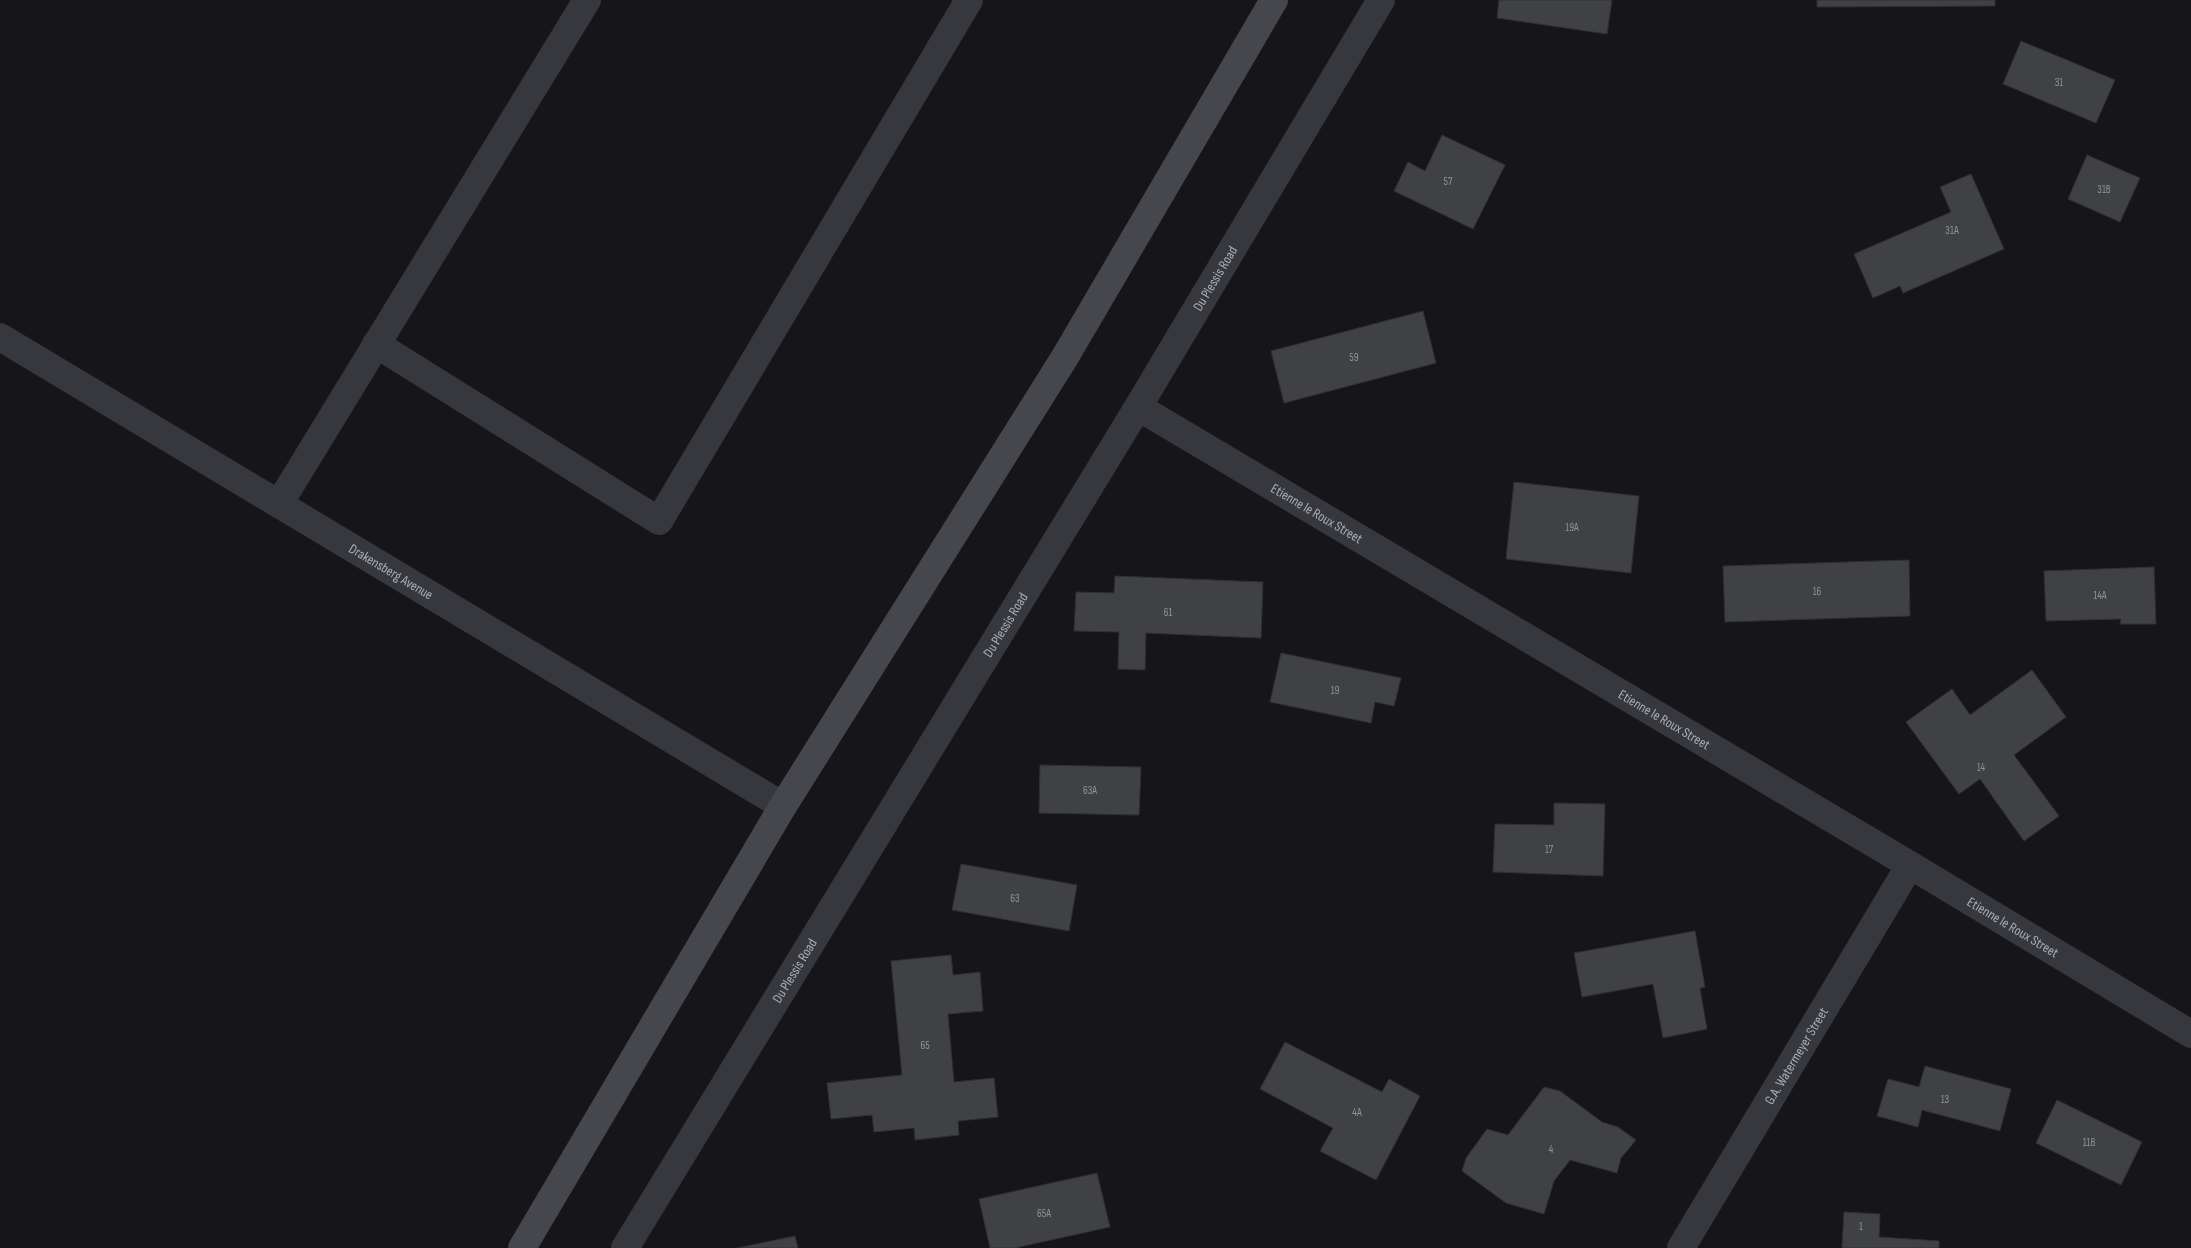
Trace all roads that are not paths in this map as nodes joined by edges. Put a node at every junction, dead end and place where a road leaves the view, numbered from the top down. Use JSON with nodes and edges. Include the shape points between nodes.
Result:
{"nodes":[{"id":1,"x":587,"y":0,"type":"edge"},
{"id":2,"x":969,"y":0,"type":"edge"},
{"id":3,"x":1274,"y":0,"type":"edge"},
{"id":4,"x":1381,"y":0,"type":"edge"},
{"id":5,"x":0,"y":338,"type":"edge"},
{"id":6,"x":376,"y":344,"type":"junction"},
{"id":7,"x":1138,"y":406,"type":"junction"},
{"id":8,"x":279,"y":504,"type":"junction"},
{"id":9,"x":783,"y":806,"type":"junction"},
{"id":10,"x":1910,"y":865,"type":"junction"},
{"id":11,"x":2191,"y":1034,"type":"edge"},
{"id":12,"x":522,"y":1248,"type":"edge"},
{"id":13,"x":625,"y":1248,"type":"edge"},
{"id":14,"x":1681,"y":1248,"type":"edge"}],
"edges":[{"from":1,"to":6,"type":"street"},
{"from":2,"to":6,"type":"street","via":[[659,521]]},
{"from":3,"to":9,"type":"street","via":[[1065,357]]},
{"from":4,"to":7,"type":"street","name":"Du Plessis Road"},
{"from":5,"to":8,"type":"street","name":"Drakensberg Avenue"},
{"from":6,"to":8,"type":"street"},
{"from":7,"to":10,"type":"street","name":"Etienne le Roux Street"},
{"from":7,"to":13,"type":"street","name":"Du Plessis Road"},
{"from":8,"to":9,"type":"street","name":"Drakensberg Avenue"},
{"from":9,"to":12,"type":"street"},
{"from":10,"to":11,"type":"street","name":"Etienne le Roux Street"},
{"from":10,"to":14,"type":"street","name":"G.A. Watermeyer Street"}]}
